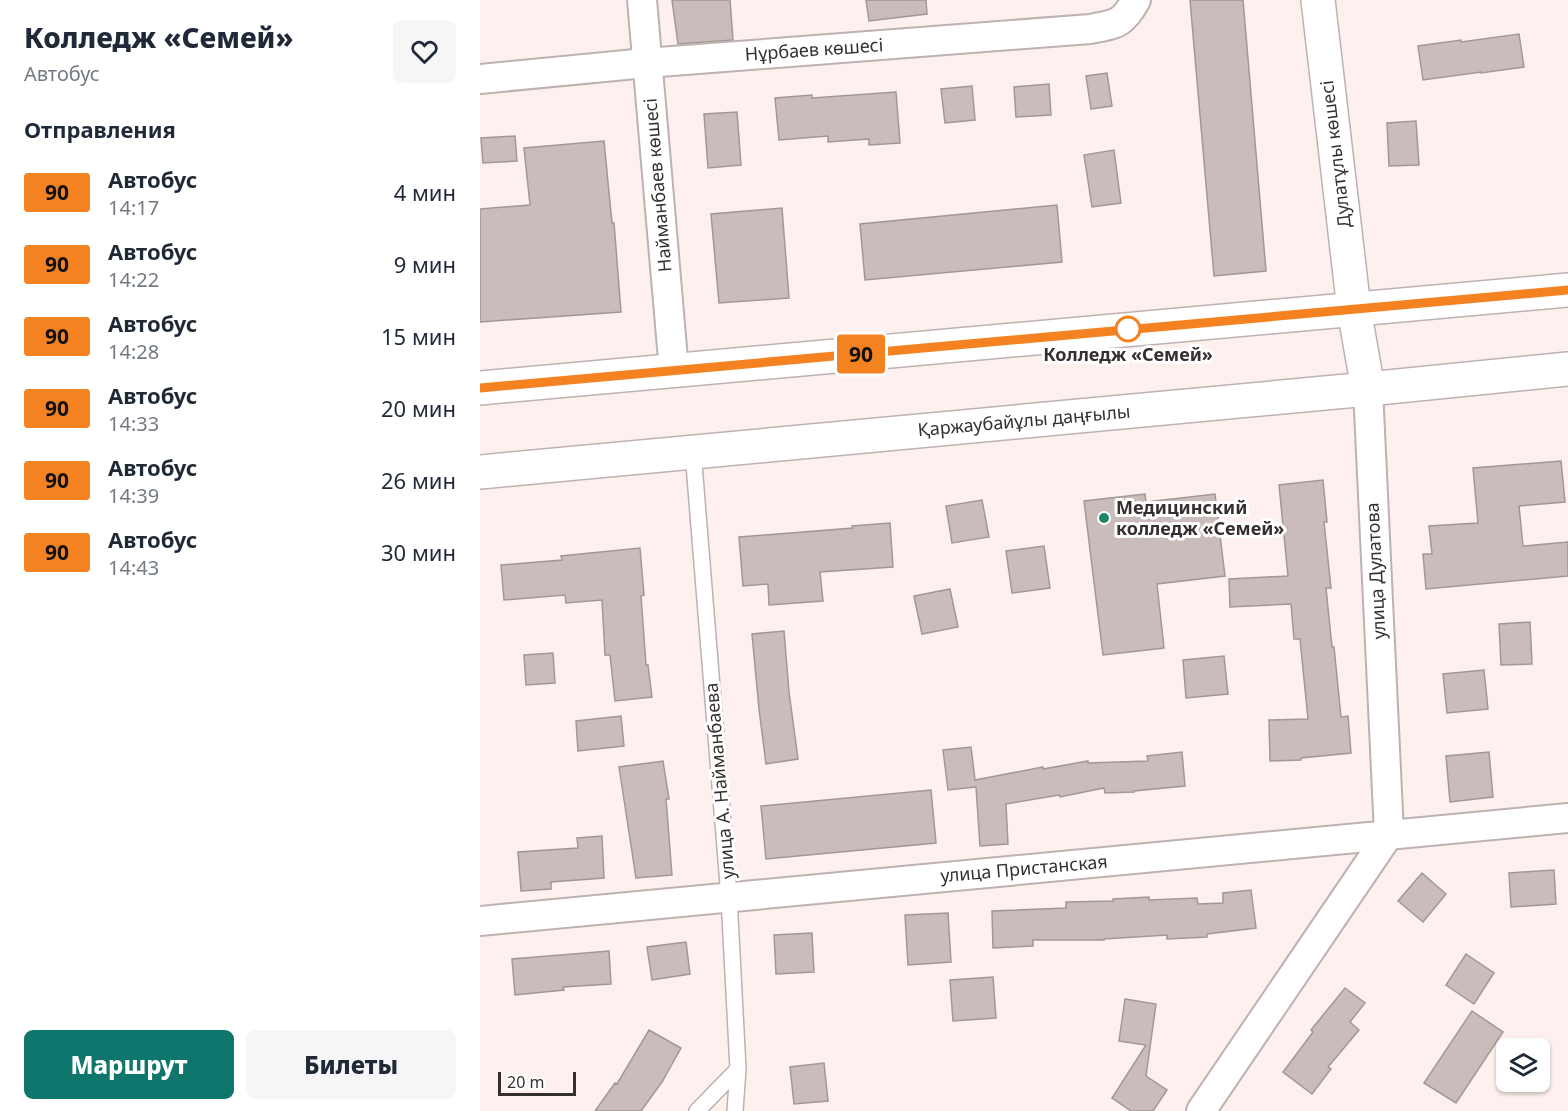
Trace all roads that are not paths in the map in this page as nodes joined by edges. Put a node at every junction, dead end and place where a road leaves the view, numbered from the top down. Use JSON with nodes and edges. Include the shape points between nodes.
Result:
{"nodes":[{"id":1,"x":642,"y":0,"type":"edge"},
{"id":2,"x":1136,"y":0,"type":"edge"},
{"id":3,"x":1318,"y":0,"type":"edge"},
{"id":4,"x":646,"y":63,"type":"junction"},
{"id":5,"x":480,"y":79,"type":"edge"},
{"id":6,"x":1568,"y":290,"type":"edge"},
{"id":7,"x":1354,"y":309,"type":"junction"},
{"id":8,"x":1568,"y":369,"type":"edge"},
{"id":9,"x":674,"y":371,"type":"junction"},
{"id":10,"x":480,"y":388,"type":"edge"},
{"id":11,"x":1368,"y":389,"type":"junction"},
{"id":12,"x":693,"y":452,"type":"junction"},
{"id":13,"x":480,"y":472,"type":"edge"},
{"id":14,"x":1568,"y":818,"type":"edge"},
{"id":15,"x":1389,"y":834,"type":"junction"},
{"id":16,"x":729,"y":897,"type":"junction"},
{"id":17,"x":480,"y":921,"type":"edge"},
{"id":18,"x":738,"y":1069,"type":"junction"},
{"id":19,"x":697,"y":1111,"type":"edge"},
{"id":20,"x":735,"y":1111,"type":"edge"},
{"id":21,"x":1201,"y":1111,"type":"edge"}],
"edges":[{"from":1,"to":4,"type":"street","name":"Найманбаев көшесі"},
{"from":2,"to":4,"type":"street","name":"Нұрбаев көшесі","via":[[1127,15],[1114,25],[1090,29]]},
{"from":3,"to":7,"type":"main road","name":"Дулатұлы көшесі"},
{"from":4,"to":5,"type":"street","name":"Нұрбаев көшесі"},
{"from":4,"to":9,"type":"street","name":"Найманбаев көшесі"},
{"from":6,"to":7,"type":"main road"},
{"from":7,"to":9,"type":"main road"},
{"from":7,"to":11,"type":"main road","name":"улица Дулатова"},
{"from":8,"to":11,"type":"main road","name":"Қаржаубайұлы даңғылы"},
{"from":9,"to":10,"type":"main road"},
{"from":11,"to":12,"type":"main road","name":"Қаржаубайұлы даңғылы"},
{"from":11,"to":15,"type":"street","name":"улица Дулатова"},
{"from":12,"to":13,"type":"main road","name":"Қаржаубайұлы даңғылы"},
{"from":12,"to":16,"type":"lane","name":"улица А. Найманбаева"},
{"from":14,"to":15,"type":"street","name":"улица Пристанская"},
{"from":15,"to":16,"type":"street","name":"улица Пристанская"},
{"from":15,"to":21,"type":"street"},
{"from":16,"to":17,"type":"street","name":"улица Пристанская"},
{"from":16,"to":18,"type":"lane","name":"улица А. Найманбаева"},
{"from":18,"to":19,"type":"lane"},
{"from":18,"to":20,"type":"lane","name":"улица А. Найманбаева"}]}
